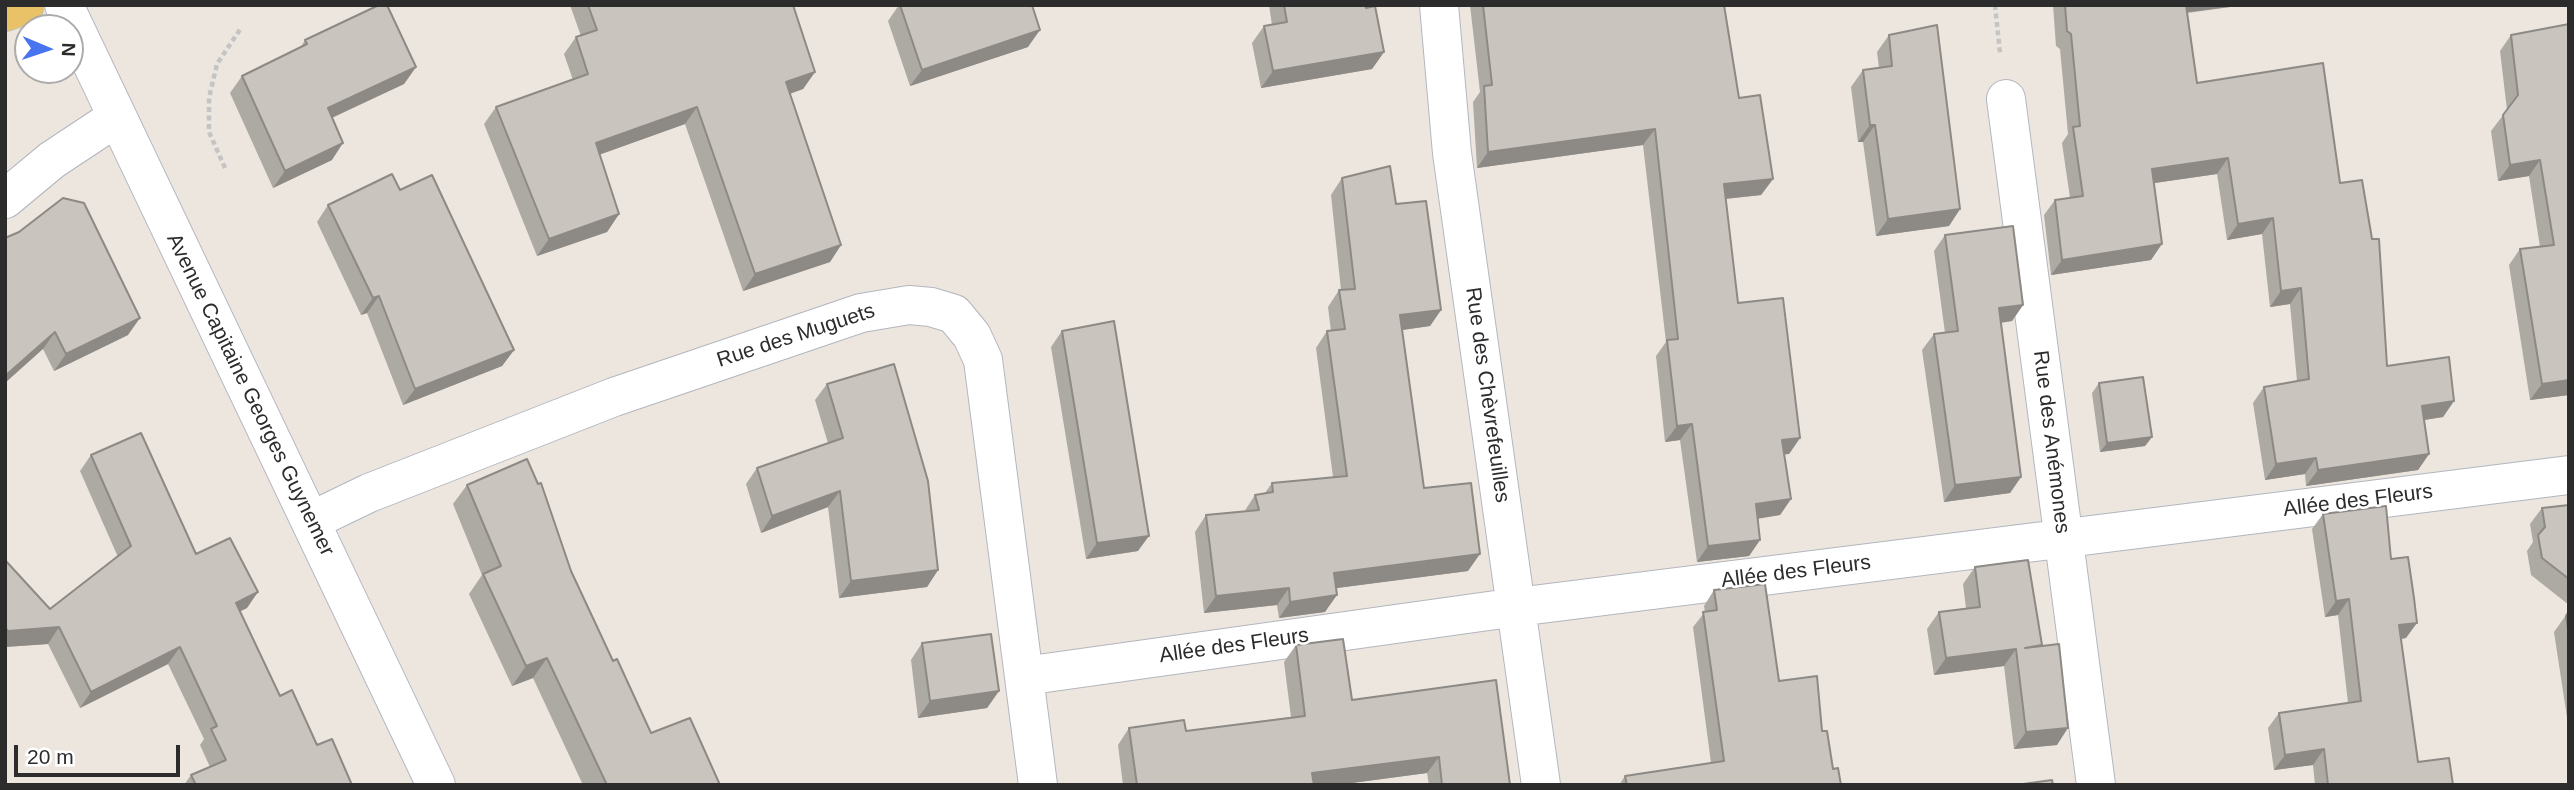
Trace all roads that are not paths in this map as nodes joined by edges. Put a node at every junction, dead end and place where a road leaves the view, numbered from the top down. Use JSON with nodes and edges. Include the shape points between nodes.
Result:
{"nodes":[{"id":1,"x":25,"y":5,"type":"edge"},
{"id":2,"x":64,"y":5,"type":"edge"},
{"id":3,"x":1439,"y":5,"type":"edge"},
{"id":4,"x":5,"y":12,"type":"edge"},
{"id":5,"x":2006,"y":99,"type":"dead end"},
{"id":6,"x":117,"y":117,"type":"junction"},
{"id":7,"x":5,"y":199,"type":"edge"},
{"id":8,"x":2569,"y":475,"type":"edge"},
{"id":9,"x":311,"y":521,"type":"junction"},
{"id":10,"x":2064,"y":538,"type":"junction"},
{"id":11,"x":1517,"y":607,"type":"junction"},
{"id":12,"x":1024,"y":676,"type":"junction"},
{"id":13,"x":436,"y":785,"type":"edge"},
{"id":14,"x":1038,"y":785,"type":"edge"},
{"id":15,"x":1541,"y":785,"type":"edge"},
{"id":16,"x":2096,"y":785,"type":"edge"}],
"edges":[{"from":1,"to":4,"type":"main road"},
{"from":2,"to":6,"type":"street","name":"Avenue Capitaine Georges Guynemer"},
{"from":3,"to":11,"type":"street","name":"Rue des Chèvrefeuilles","via":[[1452,153]]},
{"from":5,"to":10,"type":"street","name":"Rue des Anémones"},
{"from":6,"to":7,"type":"street","via":[[52,160]]},
{"from":6,"to":9,"type":"street","name":"Avenue Capitaine Georges Guynemer"},
{"from":8,"to":10,"type":"street","name":"Allée des Fleurs"},
{"from":9,"to":12,"type":"street","name":"Rue des Muguets","via":[[369,493],[626,393],[861,313],[896,306],[931,307],[954,314],[983,360]]},
{"from":9,"to":13,"type":"street","name":"Avenue Capitaine Georges Guynemer"},
{"from":10,"to":11,"type":"street","name":"Allée des Fleurs"},
{"from":10,"to":16,"type":"street","name":"Rue des Anémones"},
{"from":11,"to":12,"type":"street","name":"Allée des Fleurs"},
{"from":11,"to":15,"type":"street","name":"Rue des Chèvrefeuilles"},
{"from":12,"to":14,"type":"street","name":"Rue des Muguets"}]}
